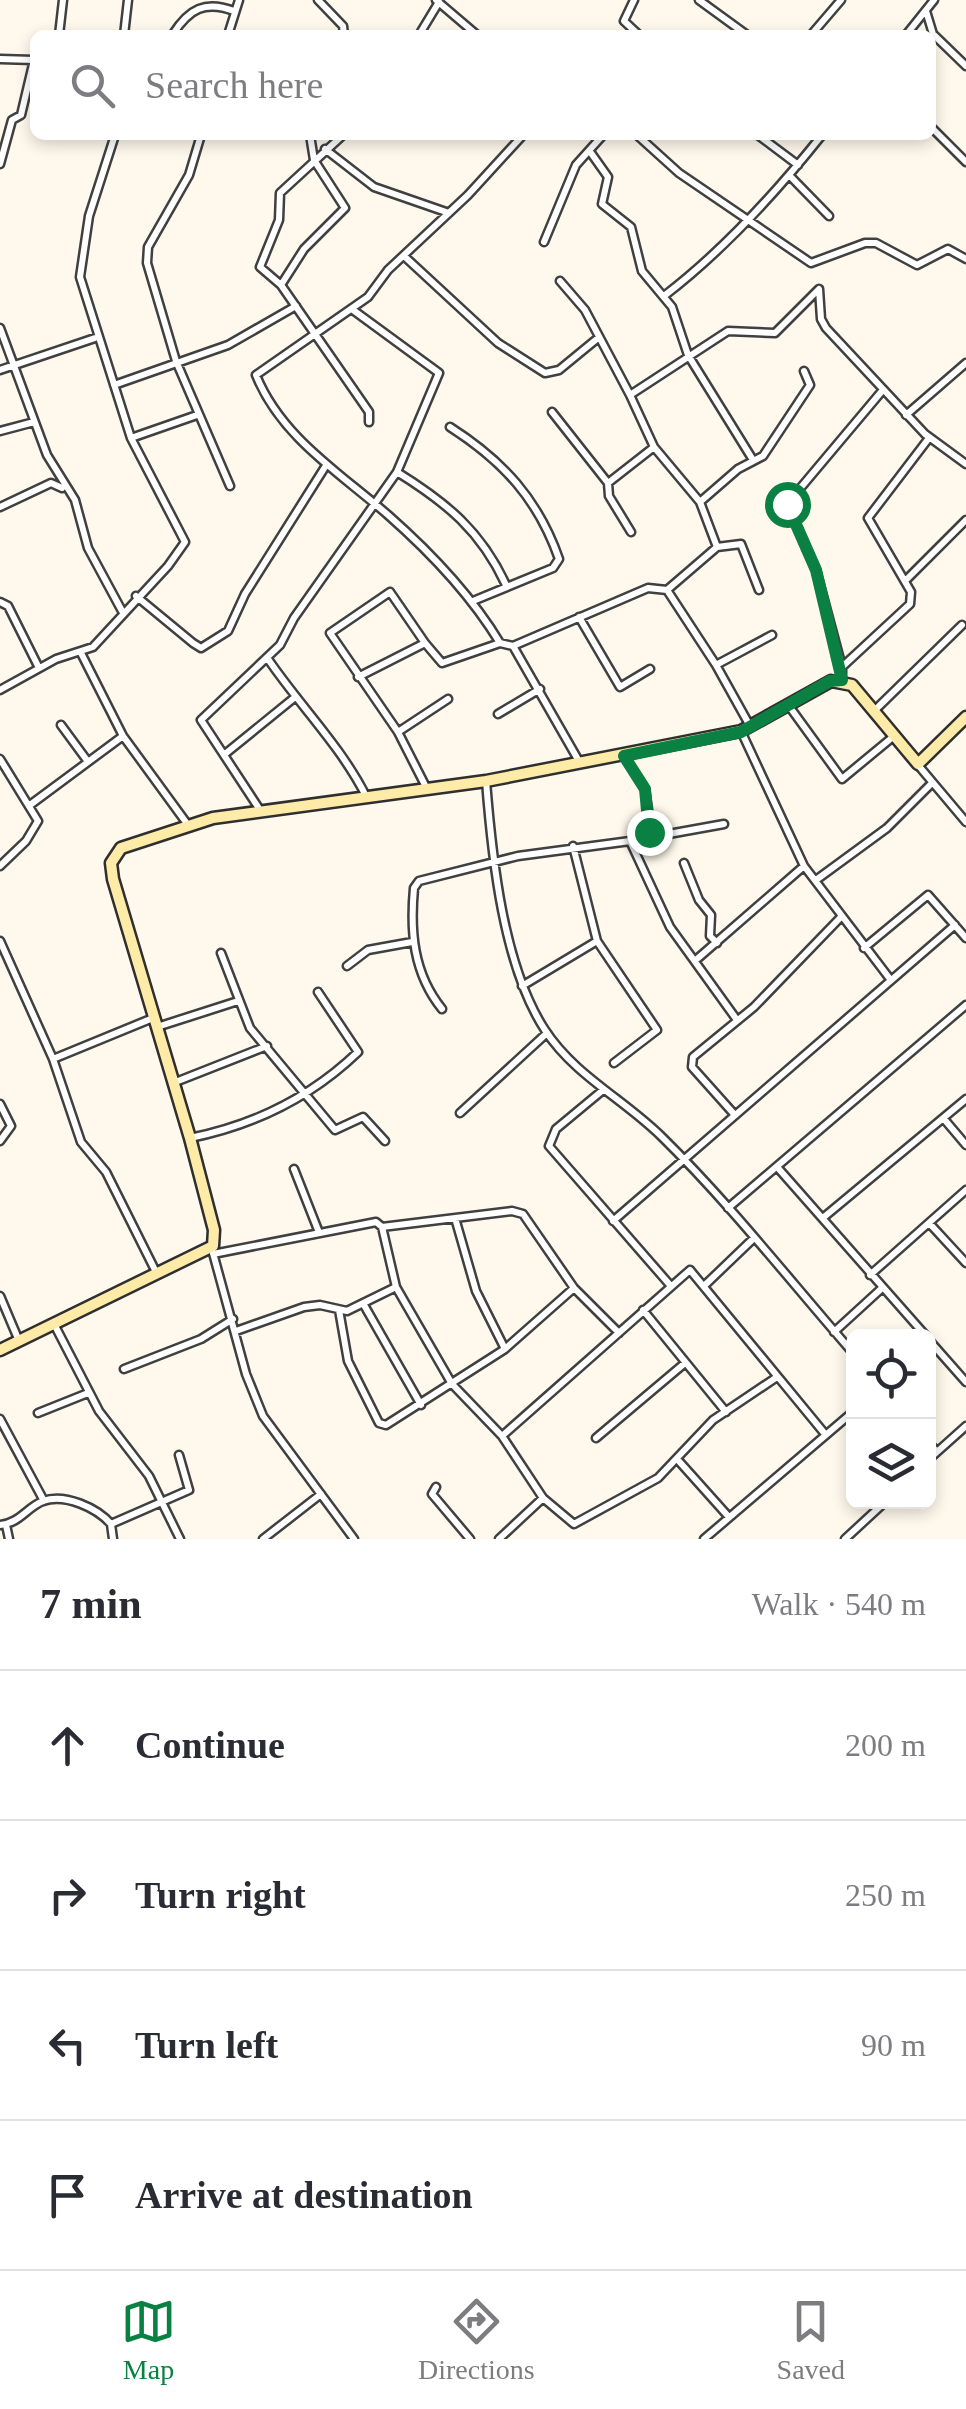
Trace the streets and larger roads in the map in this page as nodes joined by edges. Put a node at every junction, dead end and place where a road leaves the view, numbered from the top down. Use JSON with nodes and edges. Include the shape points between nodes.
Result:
{"nodes":[{"id":1,"x":62,"y":0,"type":"edge"},
{"id":2,"x":128,"y":0,"type":"edge"},
{"id":3,"x":239,"y":0,"type":"edge"},
{"id":4,"x":318,"y":0,"type":"edge"},
{"id":5,"x":624,"y":0,"type":"edge"},
{"id":6,"x":699,"y":0,"type":"edge"},
{"id":7,"x":841,"y":0,"type":"edge"},
{"id":8,"x":934,"y":0,"type":"edge"},
{"id":9,"x":437,"y":1,"type":"edge"},
{"id":10,"x":632,"y":3,"type":"edge"},
{"id":11,"x":234,"y":11,"type":"junction"},
{"id":12,"x":926,"y":11,"type":"junction"},
{"id":13,"x":60,"y":30,"type":"edge"},
{"id":14,"x":125,"y":30,"type":"edge"},
{"id":15,"x":175,"y":30,"type":"edge"},
{"id":16,"x":229,"y":30,"type":"edge"},
{"id":17,"x":343,"y":30,"type":"edge"},
{"id":18,"x":422,"y":30,"type":"edge"},
{"id":19,"x":471,"y":30,"type":"edge"},
{"id":20,"x":633,"y":30,"type":"edge"},
{"id":21,"x":740,"y":30,"type":"edge"},
{"id":22,"x":815,"y":30,"type":"edge"},
{"id":23,"x":910,"y":30,"type":"edge"},
{"id":24,"x":933,"y":30,"type":"edge"},
{"id":25,"x":936,"y":36,"type":"edge"},
{"id":26,"x":0,"y":59,"type":"edge"},
{"id":27,"x":30,"y":60,"type":"edge"},
{"id":28,"x":966,"y":66,"type":"edge"},
{"id":29,"x":30,"y":75,"type":"edge"},
{"id":30,"x":936,"y":132,"type":"edge"},
{"id":31,"x":114,"y":140,"type":"edge"},
{"id":32,"x":200,"y":140,"type":"edge"},
{"id":33,"x":311,"y":140,"type":"edge"},
{"id":34,"x":337,"y":140,"type":"edge"},
{"id":35,"x":518,"y":140,"type":"edge"},
{"id":36,"x":600,"y":140,"type":"edge"},
{"id":37,"x":643,"y":140,"type":"edge"},
{"id":38,"x":765,"y":140,"type":"edge"},
{"id":39,"x":818,"y":140,"type":"edge"},
{"id":40,"x":325,"y":149,"type":"junction"},
{"id":41,"x":591,"y":153,"type":"junction"},
{"id":42,"x":314,"y":160,"type":"junction"},
{"id":43,"x":966,"y":162,"type":"edge"},
{"id":44,"x":0,"y":164,"type":"edge"},
{"id":45,"x":798,"y":164,"type":"junction"},
{"id":46,"x":789,"y":175,"type":"junction"},
{"id":47,"x":449,"y":214,"type":"junction"},
{"id":48,"x":828,"y":216,"type":"dead end"},
{"id":49,"x":750,"y":218,"type":"junction"},
{"id":50,"x":544,"y":242,"type":"dead end"},
{"id":51,"x":404,"y":256,"type":"junction"},
{"id":52,"x":966,"y":259,"type":"edge"},
{"id":53,"x":560,"y":282,"type":"dead end"},
{"id":54,"x":280,"y":285,"type":"junction"},
{"id":55,"x":664,"y":296,"type":"junction"},
{"id":56,"x":296,"y":306,"type":"junction"},
{"id":57,"x":352,"y":310,"type":"junction"},
{"id":58,"x":0,"y":328,"type":"edge"},
{"id":59,"x":314,"y":333,"type":"junction"},
{"id":60,"x":96,"y":338,"type":"junction"},
{"id":61,"x":598,"y":338,"type":"junction"},
{"id":62,"x":688,"y":356,"type":"junction"},
{"id":63,"x":176,"y":360,"type":"junction"},
{"id":64,"x":966,"y":364,"type":"edge"},
{"id":65,"x":18,"y":368,"type":"junction"},
{"id":66,"x":0,"y":370,"type":"edge"},
{"id":67,"x":804,"y":371,"type":"dead end"},
{"id":68,"x":114,"y":385,"type":"junction"},
{"id":69,"x":882,"y":391,"type":"junction"},
{"id":70,"x":630,"y":395,"type":"junction"},
{"id":71,"x":552,"y":412,"type":"dead end"},
{"id":72,"x":197,"y":415,"type":"junction"},
{"id":73,"x":906,"y":415,"type":"junction"},
{"id":74,"x":34,"y":422,"type":"junction"},
{"id":75,"x":369,"y":422,"type":"dead end"},
{"id":76,"x":450,"y":427,"type":"dead end"},
{"id":77,"x":0,"y":431,"type":"edge"},
{"id":78,"x":131,"y":438,"type":"junction"},
{"id":79,"x":929,"y":438,"type":"junction"},
{"id":80,"x":654,"y":446,"type":"junction"},
{"id":81,"x":47,"y":455,"type":"junction"},
{"id":82,"x":753,"y":460,"type":"junction"},
{"id":83,"x":966,"y":464,"type":"edge"},
{"id":84,"x":325,"y":467,"type":"junction"},
{"id":85,"x":398,"y":472,"type":"junction"},
{"id":86,"x":51,"y":483,"type":"junction"},
{"id":87,"x":608,"y":483,"type":"junction"},
{"id":88,"x":230,"y":486,"type":"dead end"},
{"id":89,"x":64,"y":488,"type":"junction"},
{"id":90,"x":700,"y":502,"type":"junction"},
{"id":91,"x":374,"y":504,"type":"junction"},
{"id":92,"x":0,"y":507,"type":"edge"},
{"id":93,"x":966,"y":520,"type":"edge"},
{"id":94,"x":631,"y":532,"type":"dead end"},
{"id":95,"x":717,"y":547,"type":"junction"},
{"id":96,"x":905,"y":582,"type":"junction"},
{"id":97,"x":506,"y":586,"type":"junction"},
{"id":98,"x":667,"y":590,"type":"junction"},
{"id":99,"x":758,"y":590,"type":"dead end"},
{"id":100,"x":136,"y":596,"type":"junction"},
{"id":101,"x":472,"y":601,"type":"junction"},
{"id":102,"x":0,"y":602,"type":"edge"},
{"id":103,"x":122,"y":612,"type":"junction"},
{"id":104,"x":579,"y":617,"type":"junction"},
{"id":105,"x":962,"y":625,"type":"dead end"},
{"id":106,"x":772,"y":635,"type":"dead end"},
{"id":107,"x":425,"y":643,"type":"junction"},
{"id":108,"x":500,"y":643,"type":"junction"},
{"id":109,"x":513,"y":646,"type":"junction"},
{"id":110,"x":81,"y":652,"type":"junction"},
{"id":111,"x":268,"y":659,"type":"junction"},
{"id":112,"x":716,"y":665,"type":"junction"},
{"id":113,"x":842,"y":667,"type":"junction"},
{"id":114,"x":39,"y":668,"type":"junction"},
{"id":115,"x":650,"y":670,"type":"dead end"},
{"id":116,"x":358,"y":677,"type":"junction"},
{"id":117,"x":842,"y":680,"type":"junction"},
{"id":118,"x":540,"y":689,"type":"junction"},
{"id":119,"x":0,"y":690,"type":"edge"},
{"id":120,"x":294,"y":698,"type":"junction"},
{"id":121,"x":448,"y":698,"type":"dead end"},
{"id":122,"x":789,"y":706,"type":"junction"},
{"id":123,"x":874,"y":711,"type":"junction"},
{"id":124,"x":498,"y":714,"type":"dead end"},
{"id":125,"x":966,"y":718,"type":"edge"},
{"id":126,"x":61,"y":724,"type":"dead end"},
{"id":127,"x":746,"y":729,"type":"junction"},
{"id":128,"x":398,"y":732,"type":"junction"},
{"id":129,"x":123,"y":736,"type":"junction"},
{"id":130,"x":894,"y":736,"type":"junction"},
{"id":131,"x":225,"y":754,"type":"junction"},
{"id":132,"x":624,"y":756,"type":"junction"},
{"id":133,"x":0,"y":759,"type":"edge"},
{"id":134,"x":86,"y":759,"type":"junction"},
{"id":135,"x":581,"y":764,"type":"junction"},
{"id":136,"x":918,"y":764,"type":"junction"},
{"id":137,"x":486,"y":781,"type":"junction"},
{"id":138,"x":932,"y":783,"type":"junction"},
{"id":139,"x":426,"y":787,"type":"junction"},
{"id":140,"x":366,"y":796,"type":"junction"},
{"id":141,"x":30,"y":805,"type":"junction"},
{"id":142,"x":260,"y":810,"type":"junction"},
{"id":143,"x":966,"y":822,"type":"edge"},
{"id":144,"x":724,"y":824,"type":"dead end"},
{"id":145,"x":188,"y":826,"type":"junction"},
{"id":146,"x":650,"y":836,"type":"junction"},
{"id":147,"x":634,"y":844,"type":"junction"},
{"id":148,"x":574,"y":846,"type":"junction"},
{"id":149,"x":493,"y":862,"type":"junction"},
{"id":150,"x":684,"y":863,"type":"dead end"},
{"id":151,"x":0,"y":866,"type":"edge"},
{"id":152,"x":804,"y":866,"type":"junction"},
{"id":153,"x":816,"y":880,"type":"junction"},
{"id":154,"x":840,"y":918,"type":"junction"},
{"id":155,"x":955,"y":925,"type":"junction"},
{"id":156,"x":966,"y":938,"type":"edge"},
{"id":157,"x":0,"y":941,"type":"edge"},
{"id":158,"x":597,"y":941,"type":"junction"},
{"id":159,"x":412,"y":942,"type":"junction"},
{"id":160,"x":718,"y":943,"type":"junction"},
{"id":161,"x":864,"y":948,"type":"junction"},
{"id":162,"x":221,"y":953,"type":"dead end"},
{"id":163,"x":697,"y":960,"type":"junction"},
{"id":164,"x":347,"y":966,"type":"dead end"},
{"id":165,"x":890,"y":979,"type":"junction"},
{"id":166,"x":522,"y":986,"type":"junction"},
{"id":167,"x":318,"y":992,"type":"dead end"},
{"id":168,"x":238,"y":1001,"type":"junction"},
{"id":169,"x":966,"y":1005,"type":"edge"},
{"id":170,"x":442,"y":1009,"type":"dead end"},
{"id":171,"x":737,"y":1020,"type":"junction"},
{"id":172,"x":155,"y":1023,"type":"junction"},
{"id":173,"x":546,"y":1033,"type":"junction"},
{"id":174,"x":267,"y":1046,"type":"junction"},
{"id":175,"x":54,"y":1059,"type":"junction"},
{"id":176,"x":614,"y":1063,"type":"dead end"},
{"id":177,"x":172,"y":1083,"type":"junction"},
{"id":178,"x":603,"y":1090,"type":"junction"},
{"id":179,"x":306,"y":1092,"type":"junction"},
{"id":180,"x":966,"y":1099,"type":"edge"},
{"id":181,"x":0,"y":1104,"type":"edge"},
{"id":182,"x":460,"y":1113,"type":"dead end"},
{"id":183,"x":734,"y":1114,"type":"junction"},
{"id":184,"x":944,"y":1119,"type":"junction"},
{"id":185,"x":190,"y":1138,"type":"junction"},
{"id":186,"x":0,"y":1141,"type":"edge"},
{"id":187,"x":385,"y":1141,"type":"dead end"},
{"id":188,"x":966,"y":1146,"type":"edge"},
{"id":189,"x":682,"y":1157,"type":"junction"},
{"id":190,"x":778,"y":1168,"type":"junction"},
{"id":191,"x":294,"y":1170,"type":"dead end"},
{"id":192,"x":966,"y":1190,"type":"edge"},
{"id":193,"x":728,"y":1208,"type":"junction"},
{"id":194,"x":824,"y":1217,"type":"junction"},
{"id":195,"x":454,"y":1218,"type":"junction"},
{"id":196,"x":613,"y":1220,"type":"junction"},
{"id":197,"x":930,"y":1224,"type":"junction"},
{"id":198,"x":382,"y":1228,"type":"junction"},
{"id":199,"x":318,"y":1230,"type":"junction"},
{"id":200,"x":754,"y":1238,"type":"junction"},
{"id":201,"x":213,"y":1250,"type":"junction"},
{"id":202,"x":966,"y":1263,"type":"edge"},
{"id":203,"x":157,"y":1274,"type":"junction"},
{"id":204,"x":870,"y":1275,"type":"junction"},
{"id":205,"x":670,"y":1285,"type":"junction"},
{"id":206,"x":704,"y":1285,"type":"junction"},
{"id":207,"x":396,"y":1287,"type":"junction"},
{"id":208,"x":574,"y":1288,"type":"junction"},
{"id":209,"x":881,"y":1288,"type":"junction"},
{"id":210,"x":0,"y":1296,"type":"edge"},
{"id":211,"x":364,"y":1305,"type":"junction"},
{"id":212,"x":339,"y":1310,"type":"junction"},
{"id":213,"x":644,"y":1310,"type":"junction"},
{"id":214,"x":233,"y":1318,"type":"junction"},
{"id":215,"x":54,"y":1324,"type":"junction"},
{"id":216,"x":920,"y":1329,"type":"edge"},
{"id":217,"x":236,"y":1330,"type":"junction"},
{"id":218,"x":834,"y":1332,"type":"junction"},
{"id":219,"x":620,"y":1333,"type":"junction"},
{"id":220,"x":19,"y":1340,"type":"junction"},
{"id":221,"x":846,"y":1345,"type":"edge"},
{"id":222,"x":936,"y":1347,"type":"edge"},
{"id":223,"x":505,"y":1349,"type":"junction"},
{"id":224,"x":0,"y":1350,"type":"edge"},
{"id":225,"x":685,"y":1363,"type":"junction"},
{"id":226,"x":124,"y":1368,"type":"dead end"},
{"id":227,"x":777,"y":1376,"type":"junction"},
{"id":228,"x":966,"y":1382,"type":"edge"},
{"id":229,"x":452,"y":1384,"type":"junction"},
{"id":230,"x":88,"y":1393,"type":"junction"},
{"id":231,"x":421,"y":1405,"type":"junction"},
{"id":232,"x":38,"y":1412,"type":"dead end"},
{"id":233,"x":726,"y":1412,"type":"junction"},
{"id":234,"x":846,"y":1417,"type":"edge"},
{"id":235,"x":0,"y":1419,"type":"edge"},
{"id":236,"x":966,"y":1426,"type":"edge"},
{"id":237,"x":825,"y":1434,"type":"junction"},
{"id":238,"x":502,"y":1436,"type":"junction"},
{"id":239,"x":596,"y":1438,"type":"dead end"},
{"id":240,"x":937,"y":1452,"type":"edge"},
{"id":241,"x":180,"y":1455,"type":"dead end"},
{"id":242,"x":678,"y":1459,"type":"junction"},
{"id":243,"x":436,"y":1487,"type":"dead end"},
{"id":244,"x":320,"y":1494,"type":"junction"},
{"id":245,"x":543,"y":1498,"type":"junction"},
{"id":246,"x":161,"y":1500,"type":"junction"},
{"id":247,"x":44,"y":1501,"type":"junction"},
{"id":248,"x":877,"y":1509,"type":"edge"},
{"id":249,"x":728,"y":1516,"type":"junction"},
{"id":250,"x":3,"y":1524,"type":"edge"},
{"id":251,"x":111,"y":1524,"type":"junction"},
{"id":252,"x":9,"y":1539,"type":"edge"},
{"id":253,"x":112,"y":1539,"type":"edge"},
{"id":254,"x":180,"y":1539,"type":"edge"},
{"id":255,"x":263,"y":1539,"type":"edge"},
{"id":256,"x":354,"y":1539,"type":"edge"},
{"id":257,"x":470,"y":1539,"type":"edge"},
{"id":258,"x":499,"y":1539,"type":"edge"},
{"id":259,"x":704,"y":1539,"type":"edge"},
{"id":260,"x":845,"y":1539,"type":"edge"}],
"edges":[{"from":1,"to":13,"type":"street"},
{"from":2,"to":14,"type":"street"},
{"from":3,"to":11,"type":"street"},
{"from":4,"to":17,"type":"street"},
{"from":5,"to":10,"type":"street"},
{"from":6,"to":21,"type":"street"},
{"from":7,"to":22,"type":"street"},
{"from":8,"to":12,"type":"street"},
{"from":9,"to":18,"type":"street"},
{"from":9,"to":19,"type":"street"},
{"from":10,"to":20,"type":"street","via":[[625,24]]},
{"from":11,"to":15,"type":"street","via":[[201,5]]},
{"from":11,"to":16,"type":"street"},
{"from":12,"to":23,"type":"street"},
{"from":12,"to":24,"type":"street"},
{"from":25,"to":28,"type":"street"},
{"from":26,"to":27,"type":"street"},
{"from":29,"to":44,"type":"street"},
{"from":30,"to":43,"type":"street"},
{"from":31,"to":60,"type":"street","via":[[79,266]]},
{"from":32,"to":63,"type":"street","via":[[189,175],[147,254]]},
{"from":33,"to":42,"type":"street"},
{"from":34,"to":40,"type":"street"},
{"from":35,"to":47,"type":"street"},
{"from":36,"to":41,"type":"street"},
{"from":37,"to":49,"type":"street"},
{"from":38,"to":45,"type":"street"},
{"from":39,"to":45,"type":"street"},
{"from":40,"to":42,"type":"street"},
{"from":40,"to":47,"type":"street","via":[[374,187]]},
{"from":41,"to":50,"type":"street","via":[[576,165]]},
{"from":41,"to":55,"type":"street","via":[[608,177],[602,204],[631,227],[642,271]]},
{"from":42,"to":54,"type":"street","via":[[278,199],[279,220],[260,267]]},
{"from":42,"to":54,"type":"street","via":[[345,208]]},
{"from":45,"to":46,"type":"street"},
{"from":46,"to":48,"type":"street"},
{"from":46,"to":49,"type":"street"},
{"from":47,"to":51,"type":"street"},
{"from":49,"to":52,"type":"street","via":[[811,263],[865,243],[908,264],[948,249]]},
{"from":49,"to":55,"type":"street"},
{"from":51,"to":57,"type":"street"},
{"from":51,"to":61,"type":"street","via":[[498,343],[546,374]]},
{"from":53,"to":61,"type":"street","via":[[576,295]]},
{"from":54,"to":56,"type":"street"},
{"from":55,"to":62,"type":"street","via":[[686,336]]},
{"from":56,"to":59,"type":"street"},
{"from":56,"to":63,"type":"street","via":[[241,339]]},
{"from":57,"to":59,"type":"street"},
{"from":57,"to":85,"type":"street","via":[[439,373]]},
{"from":58,"to":65,"type":"street"},
{"from":59,"to":75,"type":"street","via":[[369,412]]},
{"from":59,"to":84,"type":"street","via":[[257,378]]},
{"from":60,"to":65,"type":"street"},
{"from":60,"to":68,"type":"street"},
{"from":61,"to":70,"type":"street"},
{"from":62,"to":69,"type":"street","via":[[736,328],[775,332],[819,289],[826,328]]},
{"from":62,"to":70,"type":"street"},
{"from":62,"to":82,"type":"street"},
{"from":63,"to":68,"type":"street"},
{"from":63,"to":72,"type":"street"},
{"from":64,"to":73,"type":"street"},
{"from":65,"to":66,"type":"street"},
{"from":65,"to":74,"type":"street"},
{"from":67,"to":82,"type":"street","via":[[810,386],[763,456]]},
{"from":68,"to":78,"type":"street"},
{"from":69,"to":73,"type":"street"},
{"from":69,"to":113,"type":"street","via":[[787,504],[816,570]]},
{"from":70,"to":80,"type":"street"},
{"from":71,"to":87,"type":"street"},
{"from":72,"to":78,"type":"street"},
{"from":72,"to":88,"type":"street"},
{"from":73,"to":79,"type":"street"},
{"from":74,"to":77,"type":"street"},
{"from":74,"to":81,"type":"street"},
{"from":76,"to":97,"type":"street","via":[[505,465],[554,542],[558,564]]},
{"from":78,"to":100,"type":"street","via":[[185,542]]},
{"from":79,"to":83,"type":"street"},
{"from":79,"to":96,"type":"street","via":[[868,518]]},
{"from":80,"to":87,"type":"street"},
{"from":80,"to":90,"type":"street"},
{"from":81,"to":86,"type":"street"},
{"from":81,"to":89,"type":"street"},
{"from":82,"to":90,"type":"street"},
{"from":84,"to":91,"type":"street"},
{"from":84,"to":100,"type":"street","via":[[228,631],[210,645],[193,643]]},
{"from":85,"to":91,"type":"street"},
{"from":85,"to":97,"type":"street","via":[[489,548]]},
{"from":86,"to":89,"type":"street"},
{"from":86,"to":92,"type":"street"},
{"from":87,"to":94,"type":"street"},
{"from":89,"to":103,"type":"street"},
{"from":90,"to":95,"type":"street"},
{"from":91,"to":101,"type":"street"},
{"from":91,"to":111,"type":"street"},
{"from":93,"to":96,"type":"street"},
{"from":95,"to":98,"type":"street"},
{"from":95,"to":99,"type":"street","via":[[741,544]]},
{"from":96,"to":113,"type":"street","via":[[911,592],[906,611]]},
{"from":97,"to":101,"type":"street"},
{"from":98,"to":104,"type":"street","via":[[648,588]]},
{"from":98,"to":112,"type":"street"},
{"from":100,"to":103,"type":"street"},
{"from":101,"to":108,"type":"street"},
{"from":102,"to":114,"type":"street"},
{"from":103,"to":110,"type":"street"},
{"from":104,"to":109,"type":"street"},
{"from":104,"to":115,"type":"street","via":[[620,688]]},
{"from":105,"to":123,"type":"street"},
{"from":106,"to":112,"type":"street"},
{"from":107,"to":108,"type":"street","via":[[442,663]]},
{"from":107,"to":116,"type":"street"},
{"from":107,"to":116,"type":"street","via":[[394,594],[386,593],[330,633]]},
{"from":108,"to":109,"type":"street"},
{"from":109,"to":118,"type":"street"},
{"from":110,"to":114,"type":"street"},
{"from":110,"to":129,"type":"street"},
{"from":111,"to":120,"type":"street"},
{"from":111,"to":131,"type":"street","via":[[201,720]]},
{"from":112,"to":127,"type":"street"},
{"from":113,"to":117,"type":"street"},
{"from":114,"to":119,"type":"street"},
{"from":116,"to":128,"type":"street"},
{"from":117,"to":122,"type":"street"},
{"from":117,"to":123,"type":"street"},
{"from":118,"to":124,"type":"street"},
{"from":118,"to":135,"type":"street"},
{"from":120,"to":131,"type":"street"},
{"from":120,"to":140,"type":"street","via":[[346,757]]},
{"from":121,"to":128,"type":"street"},
{"from":122,"to":127,"type":"street"},
{"from":122,"to":130,"type":"street","via":[[842,779]]},
{"from":123,"to":130,"type":"street"},
{"from":125,"to":136,"type":"street"},
{"from":126,"to":134,"type":"street"},
{"from":127,"to":132,"type":"street"},
{"from":127,"to":152,"type":"street"},
{"from":128,"to":139,"type":"street"},
{"from":129,"to":134,"type":"street"},
{"from":129,"to":145,"type":"street"},
{"from":130,"to":136,"type":"street"},
{"from":131,"to":142,"type":"street"},
{"from":132,"to":135,"type":"street"},
{"from":132,"to":146,"type":"street","via":[[645,789]]},
{"from":133,"to":141,"type":"street"},
{"from":134,"to":141,"type":"street"},
{"from":135,"to":137,"type":"street"},
{"from":136,"to":138,"type":"street"},
{"from":137,"to":139,"type":"street"},
{"from":137,"to":149,"type":"street"},
{"from":138,"to":143,"type":"street"},
{"from":138,"to":153,"type":"street","via":[[886,828]]},
{"from":139,"to":140,"type":"street"},
{"from":140,"to":142,"type":"street"},
{"from":141,"to":151,"type":"street","via":[[36,828]]},
{"from":142,"to":145,"type":"street"},
{"from":144,"to":146,"type":"street"},
{"from":145,"to":172,"type":"street","via":[[121,848],[112,863]]},
{"from":146,"to":147,"type":"street"},
{"from":147,"to":148,"type":"street"},
{"from":147,"to":163,"type":"street","via":[[670,927]]},
{"from":148,"to":149,"type":"street"},
{"from":148,"to":158,"type":"street"},
{"from":149,"to":159,"type":"street","via":[[419,881]]},
{"from":149,"to":166,"type":"street"},
{"from":150,"to":160,"type":"street","via":[[712,916],[710,936]]},
{"from":152,"to":153,"type":"street"},
{"from":152,"to":160,"type":"street"},
{"from":153,"to":154,"type":"street"},
{"from":154,"to":161,"type":"street"},
{"from":154,"to":171,"type":"street"},
{"from":155,"to":156,"type":"street"},
{"from":155,"to":161,"type":"street","via":[[928,895]]},
{"from":155,"to":165,"type":"street"},
{"from":157,"to":175,"type":"street"},
{"from":158,"to":166,"type":"street"},
{"from":158,"to":176,"type":"street","via":[[657,1030]]},
{"from":159,"to":164,"type":"street","via":[[368,950]]},
{"from":159,"to":170,"type":"street","via":[[426,988]]},
{"from":160,"to":163,"type":"street"},
{"from":161,"to":165,"type":"street"},
{"from":162,"to":168,"type":"street"},
{"from":163,"to":171,"type":"street"},
{"from":165,"to":183,"type":"street"},
{"from":166,"to":173,"type":"street"},
{"from":167,"to":179,"type":"street","via":[[358,1052]]},
{"from":168,"to":172,"type":"street"},
{"from":168,"to":174,"type":"street"},
{"from":169,"to":190,"type":"street"},
{"from":171,"to":183,"type":"street","via":[[691,1062]]},
{"from":172,"to":175,"type":"street"},
{"from":172,"to":177,"type":"street"},
{"from":173,"to":178,"type":"street"},
{"from":173,"to":182,"type":"street"},
{"from":174,"to":177,"type":"street"},
{"from":174,"to":179,"type":"street"},
{"from":175,"to":203,"type":"street","via":[[81,1142],[106,1172]]},
{"from":177,"to":185,"type":"street"},
{"from":178,"to":189,"type":"street"},
{"from":178,"to":196,"type":"street","via":[[556,1129],[548,1146]]},
{"from":179,"to":185,"type":"street","via":[[240,1128]]},
{"from":179,"to":187,"type":"street","via":[[328,1127],[363,1117]]},
{"from":180,"to":184,"type":"street"},
{"from":181,"to":186,"type":"street","via":[[11,1126]]},
{"from":183,"to":189,"type":"street"},
{"from":184,"to":188,"type":"street"},
{"from":184,"to":194,"type":"street"},
{"from":185,"to":201,"type":"street","via":[[214,1230]]},
{"from":189,"to":193,"type":"street"},
{"from":189,"to":196,"type":"street"},
{"from":190,"to":193,"type":"street"},
{"from":190,"to":194,"type":"street"},
{"from":191,"to":199,"type":"street"},
{"from":192,"to":197,"type":"street"},
{"from":193,"to":200,"type":"street"},
{"from":194,"to":204,"type":"street"},
{"from":195,"to":198,"type":"street"},
{"from":195,"to":208,"type":"street","via":[[523,1214]]},
{"from":195,"to":223,"type":"street","via":[[476,1292]]},
{"from":196,"to":205,"type":"street"},
{"from":197,"to":202,"type":"street"},
{"from":197,"to":204,"type":"street"},
{"from":198,"to":199,"type":"street","via":[[376,1222]]},
{"from":198,"to":207,"type":"street"},
{"from":199,"to":201,"type":"street"},
{"from":200,"to":206,"type":"street"},
{"from":200,"to":218,"type":"street"},
{"from":201,"to":203,"type":"street"},
{"from":201,"to":214,"type":"street"},
{"from":203,"to":215,"type":"street"},
{"from":204,"to":209,"type":"street"},
{"from":205,"to":206,"type":"street","via":[[690,1270]]},
{"from":205,"to":213,"type":"street"},
{"from":206,"to":227,"type":"street"},
{"from":207,"to":211,"type":"street"},
{"from":207,"to":229,"type":"street"},
{"from":208,"to":219,"type":"street"},
{"from":208,"to":223,"type":"street"},
{"from":209,"to":216,"type":"street"},
{"from":209,"to":218,"type":"street"},
{"from":210,"to":220,"type":"street"},
{"from":211,"to":212,"type":"street"},
{"from":211,"to":231,"type":"street"},
{"from":212,"to":217,"type":"street","via":[[304,1307]]},
{"from":212,"to":231,"type":"street","via":[[348,1362],[379,1423]]},
{"from":213,"to":219,"type":"street"},
{"from":213,"to":225,"type":"street"},
{"from":214,"to":217,"type":"street"},
{"from":214,"to":226,"type":"street","via":[[201,1339]]},
{"from":215,"to":220,"type":"street"},
{"from":215,"to":230,"type":"street"},
{"from":217,"to":244,"type":"street","via":[[263,1416]]},
{"from":218,"to":221,"type":"street"},
{"from":219,"to":238,"type":"street"},
{"from":220,"to":224,"type":"street"},
{"from":222,"to":228,"type":"street"},
{"from":223,"to":229,"type":"street"},
{"from":225,"to":233,"type":"street"},
{"from":225,"to":239,"type":"street"},
{"from":227,"to":233,"type":"street"},
{"from":227,"to":237,"type":"street"},
{"from":229,"to":231,"type":"street"},
{"from":229,"to":238,"type":"street"},
{"from":230,"to":232,"type":"street"},
{"from":230,"to":246,"type":"street"},
{"from":233,"to":242,"type":"street"},
{"from":234,"to":237,"type":"street"},
{"from":235,"to":247,"type":"street"},
{"from":236,"to":240,"type":"street"},
{"from":237,"to":249,"type":"street"},
{"from":238,"to":245,"type":"street"},
{"from":241,"to":246,"type":"street","via":[[189,1490]]},
{"from":242,"to":245,"type":"street","via":[[646,1486],[580,1523],[566,1520]]},
{"from":242,"to":249,"type":"street"},
{"from":243,"to":257,"type":"street","via":[[432,1494]]},
{"from":244,"to":255,"type":"street"},
{"from":244,"to":256,"type":"street"},
{"from":245,"to":258,"type":"street"},
{"from":246,"to":251,"type":"street"},
{"from":246,"to":254,"type":"street"},
{"from":247,"to":250,"type":"street"},
{"from":247,"to":251,"type":"street","via":[[88,1506]]},
{"from":248,"to":260,"type":"street"},
{"from":249,"to":259,"type":"street"},
{"from":250,"to":252,"type":"street"},
{"from":251,"to":253,"type":"street"}]}
